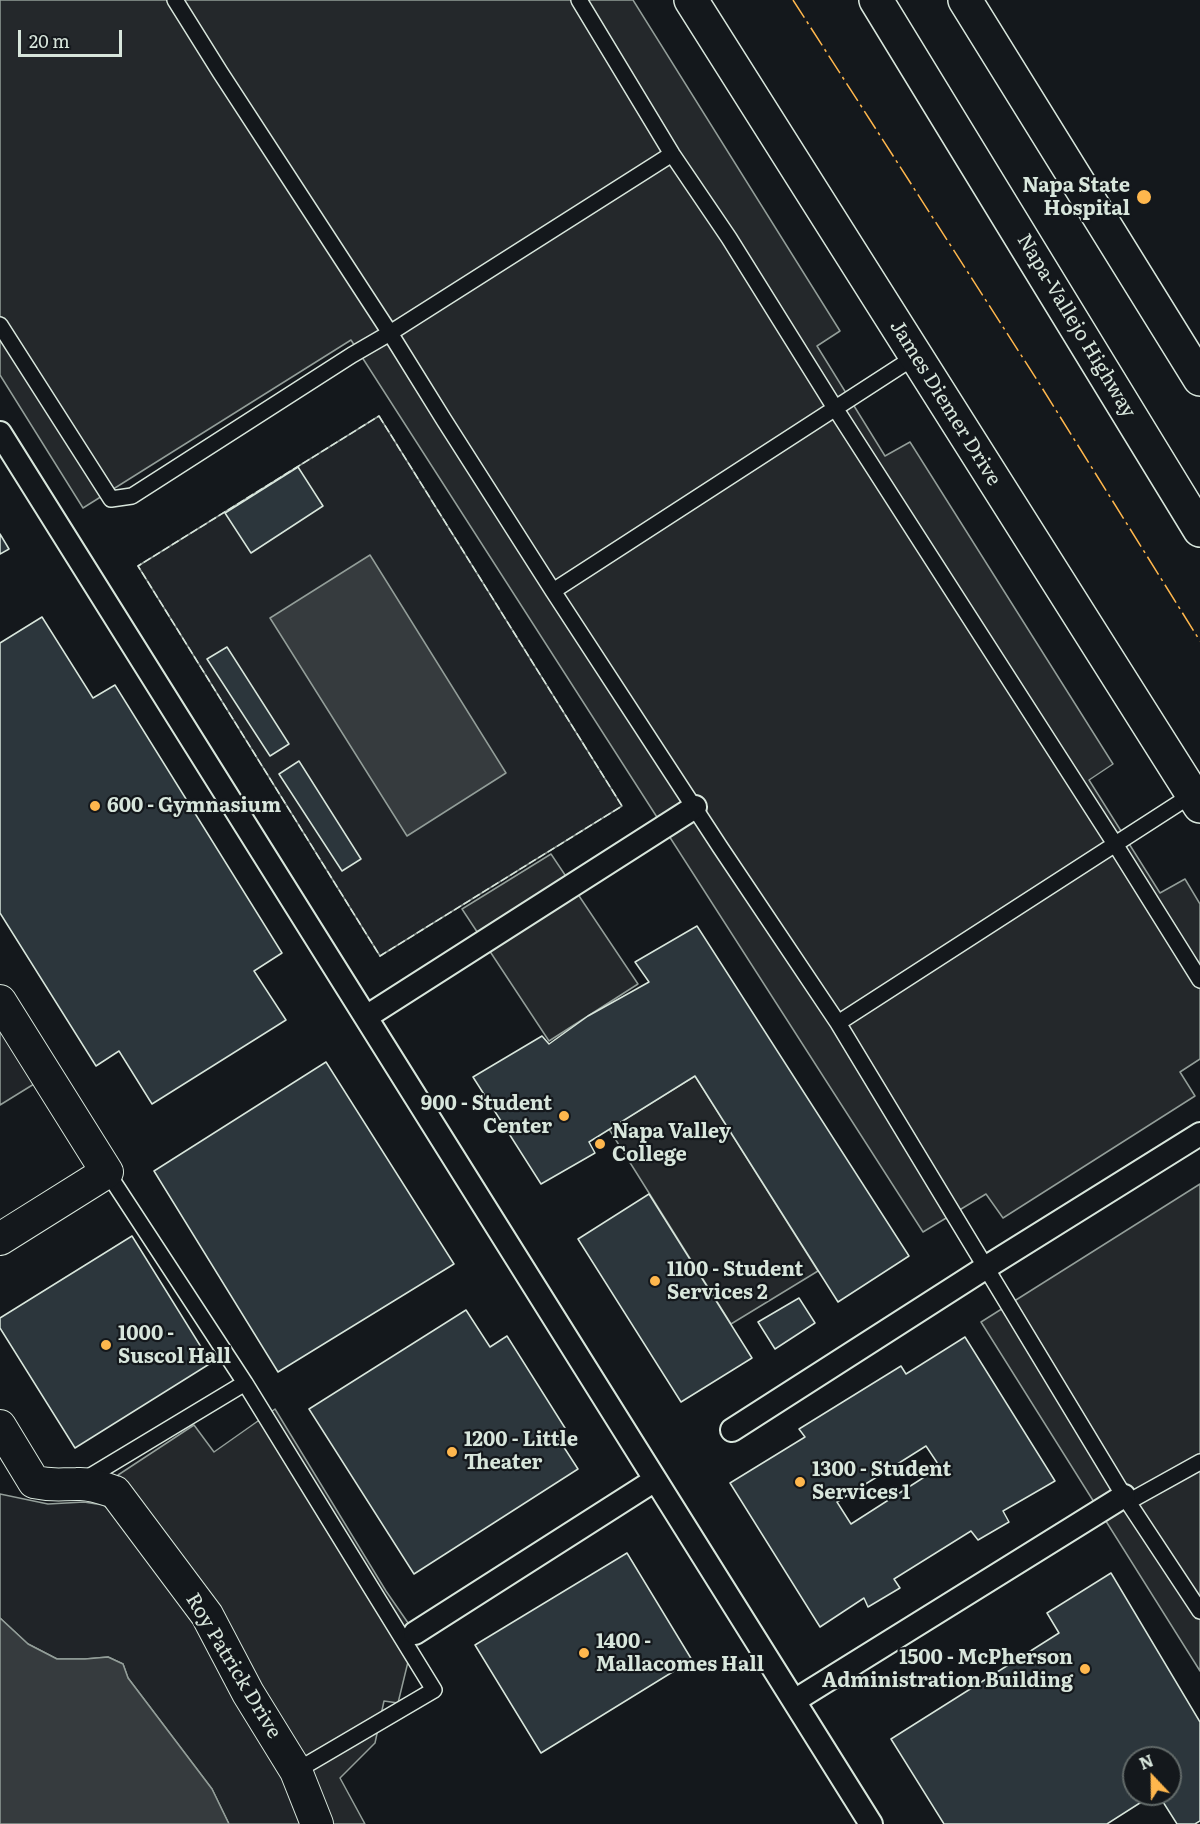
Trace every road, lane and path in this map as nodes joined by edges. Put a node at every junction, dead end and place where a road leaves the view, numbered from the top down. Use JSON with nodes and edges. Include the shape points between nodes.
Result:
{"nodes":[{"id":1,"x":175,"y":0,"type":"edge"},
{"id":2,"x":579,"y":0,"type":"edge"},
{"id":3,"x":691,"y":0,"type":"edge"},
{"id":4,"x":876,"y":0,"type":"edge"},
{"id":5,"x":965,"y":0,"type":"edge"},
{"id":6,"x":672,"y":154,"type":"junction"},
{"id":7,"x":0,"y":325,"type":"edge"},
{"id":8,"x":390,"y":333,"type":"junction"},
{"id":9,"x":916,"y":356,"type":"junction"},
{"id":10,"x":1200,"y":379,"type":"edge"},
{"id":11,"x":836,"y":408,"type":"junction"},
{"id":12,"x":0,"y":434,"type":"edge"},
{"id":13,"x":1200,"y":530,"type":"edge"},
{"id":14,"x":554,"y":591,"type":"junction"},
{"id":15,"x":1196,"y":800,"type":"edge"},
{"id":16,"x":695,"y":807,"type":"junction"},
{"id":17,"x":1115,"y":844,"type":"junction"},
{"id":18,"x":1200,"y":980,"type":"edge"},
{"id":19,"x":0,"y":1001,"type":"edge"},
{"id":20,"x":366,"y":1017,"type":"junction"},
{"id":21,"x":838,"y":1023,"type":"junction"},
{"id":22,"x":1200,"y":1134,"type":"edge"},
{"id":23,"x":108,"y":1172,"type":"junction"},
{"id":24,"x":0,"y":1239,"type":"edge"},
{"id":25,"x":985,"y":1268,"type":"junction"},
{"id":26,"x":245,"y":1383,"type":"junction"},
{"id":27,"x":0,"y":1426,"type":"edge"},
{"id":28,"x":732,"y":1430,"type":"dead end"},
{"id":29,"x":1200,"y":1462,"type":"edge"},
{"id":30,"x":655,"y":1479,"type":"junction"},
{"id":31,"x":78,"y":1483,"type":"junction"},
{"id":32,"x":1126,"y":1499,"type":"junction"},
{"id":33,"x":1200,"y":1611,"type":"edge"},
{"id":34,"x":415,"y":1633,"type":"dead end"},
{"id":35,"x":794,"y":1701,"type":"junction"},
{"id":36,"x":296,"y":1771,"type":"junction"},
{"id":37,"x":316,"y":1824,"type":"edge"},
{"id":38,"x":872,"y":1824,"type":"edge"}],
"edges":[{"from":1,"to":8,"type":"lane"},
{"from":2,"to":6,"type":"lane"},
{"from":3,"to":9,"type":"main road","name":"James Diemer Drive"},
{"from":4,"to":13,"type":"main road","name":"Napa-Vallejo Highway"},
{"from":5,"to":10,"type":"main road"},
{"from":6,"to":8,"type":"lane"},
{"from":6,"to":11,"type":"lane"},
{"from":7,"to":8,"type":"lane","via":[[111,499],[132,496]]},
{"from":8,"to":14,"type":"lane"},
{"from":9,"to":11,"type":"lane"},
{"from":9,"to":15,"type":"main road","name":"James Diemer Drive"},
{"from":11,"to":14,"type":"lane"},
{"from":11,"to":17,"type":"lane"},
{"from":12,"to":20,"type":"street"},
{"from":14,"to":16,"type":"lane"},
{"from":15,"to":17,"type":"lane"},
{"from":16,"to":20,"type":"street"},
{"from":16,"to":21,"type":"lane"},
{"from":17,"to":18,"type":"lane"},
{"from":17,"to":21,"type":"lane"},
{"from":19,"to":23,"type":"street"},
{"from":20,"to":30,"type":"street"},
{"from":21,"to":25,"type":"lane"},
{"from":22,"to":25,"type":"street"},
{"from":23,"to":24,"type":"street"},
{"from":23,"to":26,"type":"lane"},
{"from":25,"to":28,"type":"street"},
{"from":25,"to":32,"type":"lane"},
{"from":26,"to":31,"type":"lane"},
{"from":26,"to":36,"type":"lane","via":[[434,1690]]},
{"from":27,"to":31,"type":"street","name":"Roy Patrick Drive","via":[[34,1482]]},
{"from":29,"to":32,"type":"lane"},
{"from":30,"to":34,"type":"street"},
{"from":30,"to":35,"type":"street"},
{"from":31,"to":36,"type":"street","name":"Roy Patrick Drive","via":[[115,1492],[207,1615],[248,1693]]},
{"from":32,"to":33,"type":"lane"},
{"from":32,"to":35,"type":"street"},
{"from":35,"to":38,"type":"street"},
{"from":36,"to":37,"type":"street","name":"Roy Patrick Drive"}]}
